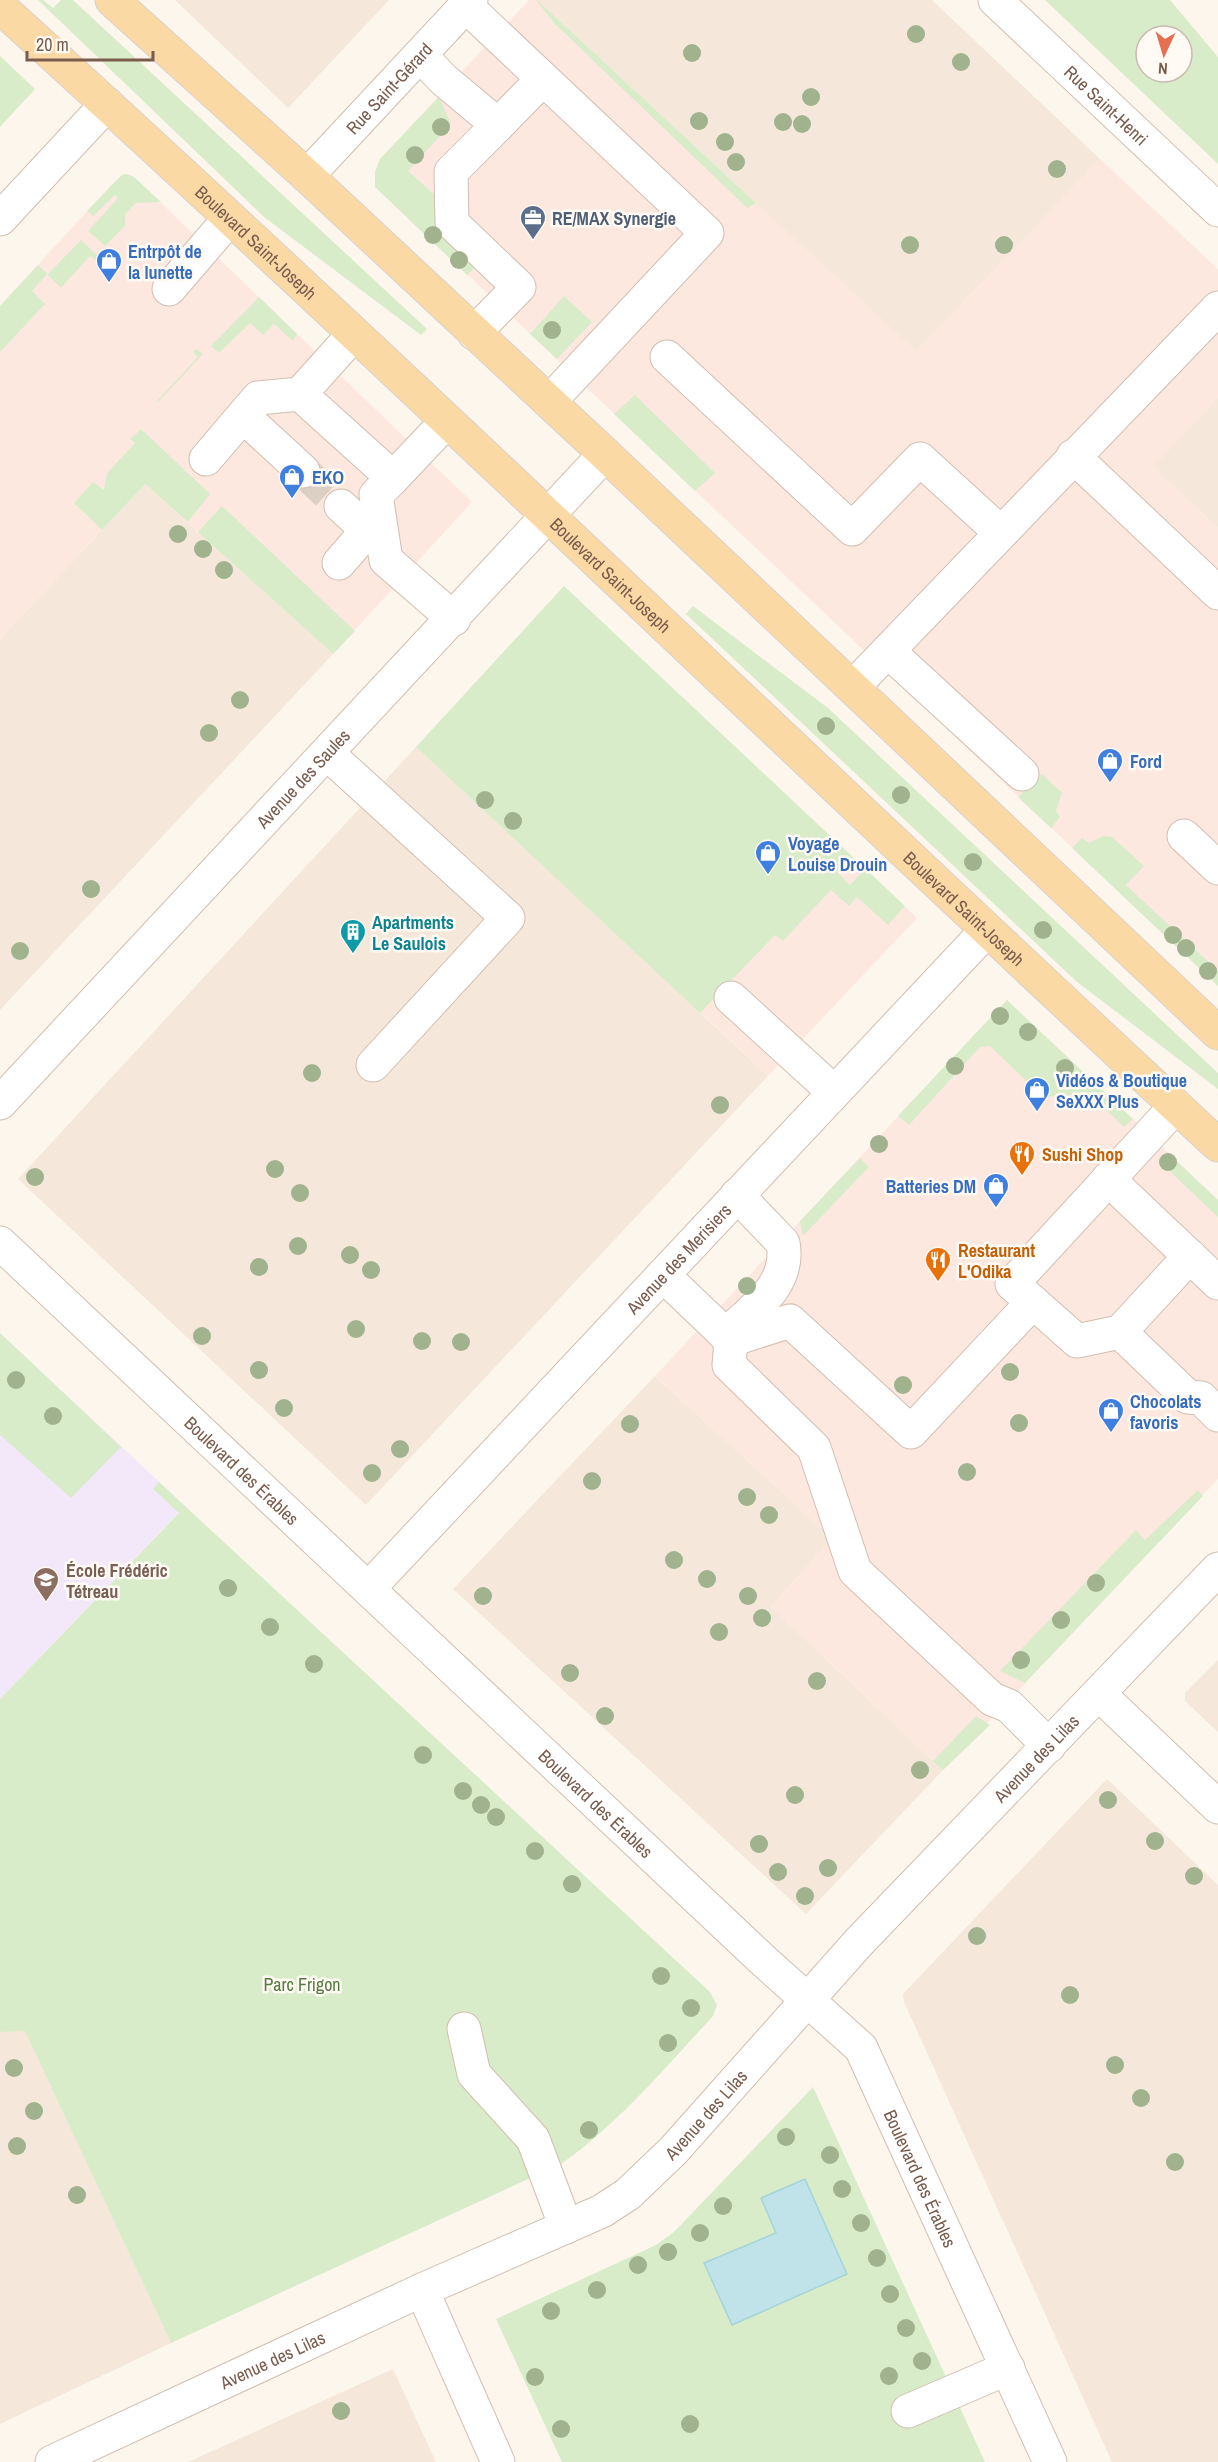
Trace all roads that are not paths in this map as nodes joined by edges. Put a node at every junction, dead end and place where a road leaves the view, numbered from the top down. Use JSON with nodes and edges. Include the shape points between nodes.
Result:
{"nodes":[{"id":1,"x":112,"y":0,"type":"edge"},
{"id":2,"x":995,"y":0,"type":"edge"},
{"id":3,"x":468,"y":3,"type":"edge"},
{"id":4,"x":0,"y":7,"type":"edge"},
{"id":5,"x":420,"y":55,"type":"junction"},
{"id":6,"x":543,"y":79,"type":"junction"},
{"id":7,"x":107,"y":104,"type":"junction"},
{"id":8,"x":498,"y":125,"type":"junction"},
{"id":9,"x":307,"y":176,"type":"junction"},
{"id":10,"x":5,"y":204,"type":"edge"},
{"id":11,"x":1218,"y":210,"type":"edge"},
{"id":12,"x":230,"y":218,"type":"junction"},
{"id":13,"x":169,"y":289,"type":"dead end"},
{"id":14,"x":1218,"y":308,"type":"edge"},
{"id":15,"x":474,"y":333,"type":"junction"},
{"id":16,"x":354,"y":334,"type":"junction"},
{"id":17,"x":667,"y":357,"type":"dead end"},
{"id":18,"x":300,"y":394,"type":"junction"},
{"id":19,"x":549,"y":402,"type":"junction"},
{"id":20,"x":243,"y":416,"type":"junction"},
{"id":21,"x":447,"y":421,"type":"junction"},
{"id":22,"x":605,"y":454,"type":"junction"},
{"id":23,"x":1073,"y":456,"type":"junction"},
{"id":24,"x":206,"y":459,"type":"dead end"},
{"id":25,"x":303,"y":471,"type":"tunnel mouth"},
{"id":26,"x":393,"y":478,"type":"junction"},
{"id":27,"x":341,"y":506,"type":"tunnel mouth"},
{"id":28,"x":548,"y":517,"type":"junction"},
{"id":29,"x":374,"y":524,"type":"junction"},
{"id":30,"x":1000,"y":532,"type":"junction"},
{"id":31,"x":339,"y":563,"type":"dead end"},
{"id":32,"x":1218,"y":593,"type":"edge"},
{"id":33,"x":454,"y":619,"type":"junction"},
{"id":34,"x":888,"y":651,"type":"junction"},
{"id":35,"x":853,"y":687,"type":"junction"},
{"id":36,"x":328,"y":754,"type":"junction"},
{"id":37,"x":1022,"y":774,"type":"dead end"},
{"id":38,"x":1184,"y":836,"type":"dead end"},
{"id":39,"x":1218,"y":868,"type":"edge"},
{"id":40,"x":986,"y":931,"type":"junction"},
{"id":41,"x":731,"y":998,"type":"dead end"},
{"id":42,"x":1218,"y":1033,"type":"edge"},
{"id":43,"x":373,"y":1065,"type":"dead end"},
{"id":44,"x":834,"y":1092,"type":"junction"},
{"id":45,"x":0,"y":1103,"type":"edge"},
{"id":46,"x":1176,"y":1106,"type":"junction"},
{"id":47,"x":1218,"y":1145,"type":"edge"},
{"id":48,"x":1108,"y":1179,"type":"junction"},
{"id":49,"x":737,"y":1195,"type":"junction"},
{"id":50,"x":0,"y":1243,"type":"edge"},
{"id":51,"x":1190,"y":1256,"type":"junction"},
{"id":52,"x":663,"y":1275,"type":"junction"},
{"id":53,"x":1218,"y":1283,"type":"edge"},
{"id":54,"x":1033,"y":1302,"type":"junction"},
{"id":55,"x":1120,"y":1332,"type":"junction"},
{"id":56,"x":728,"y":1338,"type":"junction"},
{"id":57,"x":1212,"y":1398,"type":"edge"},
{"id":58,"x":1218,"y":1569,"type":"edge"},
{"id":59,"x":369,"y":1588,"type":"junction"},
{"id":60,"x":1099,"y":1694,"type":"junction"},
{"id":61,"x":1049,"y":1746,"type":"junction"},
{"id":62,"x":1218,"y":1807,"type":"edge"},
{"id":63,"x":807,"y":1999,"type":"junction"},
{"id":64,"x":464,"y":2029,"type":"dead end"},
{"id":65,"x":566,"y":2227,"type":"junction"},
{"id":66,"x":422,"y":2290,"type":"junction"},
{"id":67,"x":1008,"y":2368,"type":"junction"},
{"id":68,"x":908,"y":2411,"type":"dead end"},
{"id":69,"x":52,"y":2462,"type":"edge"},
{"id":70,"x":498,"y":2462,"type":"edge"},
{"id":71,"x":1050,"y":2462,"type":"edge"}],
"edges":[{"from":1,"to":9,"type":"main road"},
{"from":2,"to":11,"type":"street","name":"Rue Saint-Henri"},
{"from":3,"to":5,"type":"street","name":"Rue Saint-Gérard"},
{"from":3,"to":6,"type":"street"},
{"from":4,"to":7,"type":"main road","name":"Boulevard Saint-Joseph"},
{"from":5,"to":8,"type":"street"},
{"from":5,"to":9,"type":"street","name":"Rue Saint-Gérard"},
{"from":6,"to":8,"type":"street"},
{"from":6,"to":19,"type":"street","via":[[707,233]]},
{"from":7,"to":10,"type":"street"},
{"from":7,"to":12,"type":"main road","name":"Boulevard Saint-Joseph"},
{"from":8,"to":15,"type":"street","via":[[452,172],[452,223],[519,287]]},
{"from":9,"to":15,"type":"main road"},
{"from":12,"to":13,"type":"street"},
{"from":12,"to":16,"type":"main road","name":"Boulevard Saint-Joseph"},
{"from":14,"to":23,"type":"street"},
{"from":15,"to":19,"type":"main road"},
{"from":16,"to":18,"type":"street"},
{"from":16,"to":21,"type":"main road","name":"Boulevard Saint-Joseph"},
{"from":17,"to":30,"type":"street","via":[[852,529],[920,459]]},
{"from":18,"to":20,"type":"street","via":[[258,398]]},
{"from":18,"to":26,"type":"street"},
{"from":19,"to":22,"type":"main road"},
{"from":20,"to":24,"type":"street"},
{"from":20,"to":25,"type":"street"},
{"from":21,"to":26,"type":"street"},
{"from":21,"to":28,"type":"main road","name":"Boulevard Saint-Joseph"},
{"from":22,"to":28,"type":"street","name":"Avenue des Saules"},
{"from":22,"to":35,"type":"main road"},
{"from":23,"to":30,"type":"street"},
{"from":23,"to":32,"type":"street"},
{"from":26,"to":29,"type":"street","via":[[376,495]]},
{"from":27,"to":29,"type":"street"},
{"from":28,"to":33,"type":"street","name":"Avenue des Saules"},
{"from":28,"to":40,"type":"main road","name":"Boulevard Saint-Joseph"},
{"from":29,"to":31,"type":"street"},
{"from":29,"to":33,"type":"street","via":[[386,560]]},
{"from":30,"to":34,"type":"street"},
{"from":33,"to":36,"type":"street","name":"Avenue des Saules"},
{"from":34,"to":35,"type":"street"},
{"from":34,"to":37,"type":"street"},
{"from":35,"to":42,"type":"main road"},
{"from":36,"to":43,"type":"street","via":[[508,918]]},
{"from":36,"to":45,"type":"street","name":"Avenue des Saules"},
{"from":38,"to":39,"type":"street"},
{"from":40,"to":44,"type":"street","name":"Avenue des Merisiers"},
{"from":40,"to":46,"type":"main road","name":"Boulevard Saint-Joseph"},
{"from":41,"to":44,"type":"street"},
{"from":44,"to":49,"type":"street","name":"Avenue des Merisiers"},
{"from":46,"to":47,"type":"main road","name":"Boulevard Saint-Joseph"},
{"from":46,"to":48,"type":"street"},
{"from":48,"to":51,"type":"street"},
{"from":48,"to":54,"type":"street","via":[[1012,1284]]},
{"from":49,"to":52,"type":"street","name":"Avenue des Merisiers"},
{"from":49,"to":56,"type":"street","via":[[778,1235],[784,1250],[784,1266],[777,1286]]},
{"from":50,"to":59,"type":"street","name":"Boulevard des Érables"},
{"from":51,"to":53,"type":"street"},
{"from":51,"to":55,"type":"street"},
{"from":52,"to":56,"type":"street"},
{"from":52,"to":59,"type":"street","name":"Avenue des Merisiers"},
{"from":54,"to":55,"type":"street","via":[[1077,1341]]},
{"from":54,"to":56,"type":"street","via":[[911,1432],[790,1321]]},
{"from":55,"to":57,"type":"street","via":[[1188,1397]]},
{"from":56,"to":61,"type":"street","via":[[729,1365],[814,1448],[855,1571],[992,1699],[1009,1706]]},
{"from":58,"to":60,"type":"street","name":"Avenue des Lilas"},
{"from":59,"to":63,"type":"street","name":"Boulevard des Érables"},
{"from":60,"to":61,"type":"street","name":"Avenue des Lilas"},
{"from":60,"to":62,"type":"street"},
{"from":61,"to":63,"type":"street","name":"Avenue des Lilas"},
{"from":63,"to":65,"type":"street","name":"Avenue des Lilas","via":[[651,2174],[602,2211]]},
{"from":63,"to":67,"type":"street","name":"Boulevard des Érables","via":[[861,2048]]},
{"from":64,"to":65,"type":"street","via":[[474,2074],[533,2139]]},
{"from":65,"to":66,"type":"street","name":"Avenue des Lilas"},
{"from":66,"to":69,"type":"street","name":"Avenue des Lilas"},
{"from":66,"to":70,"type":"street"},
{"from":67,"to":68,"type":"street"},
{"from":67,"to":71,"type":"street","name":"Boulevard des Érables"}]}
